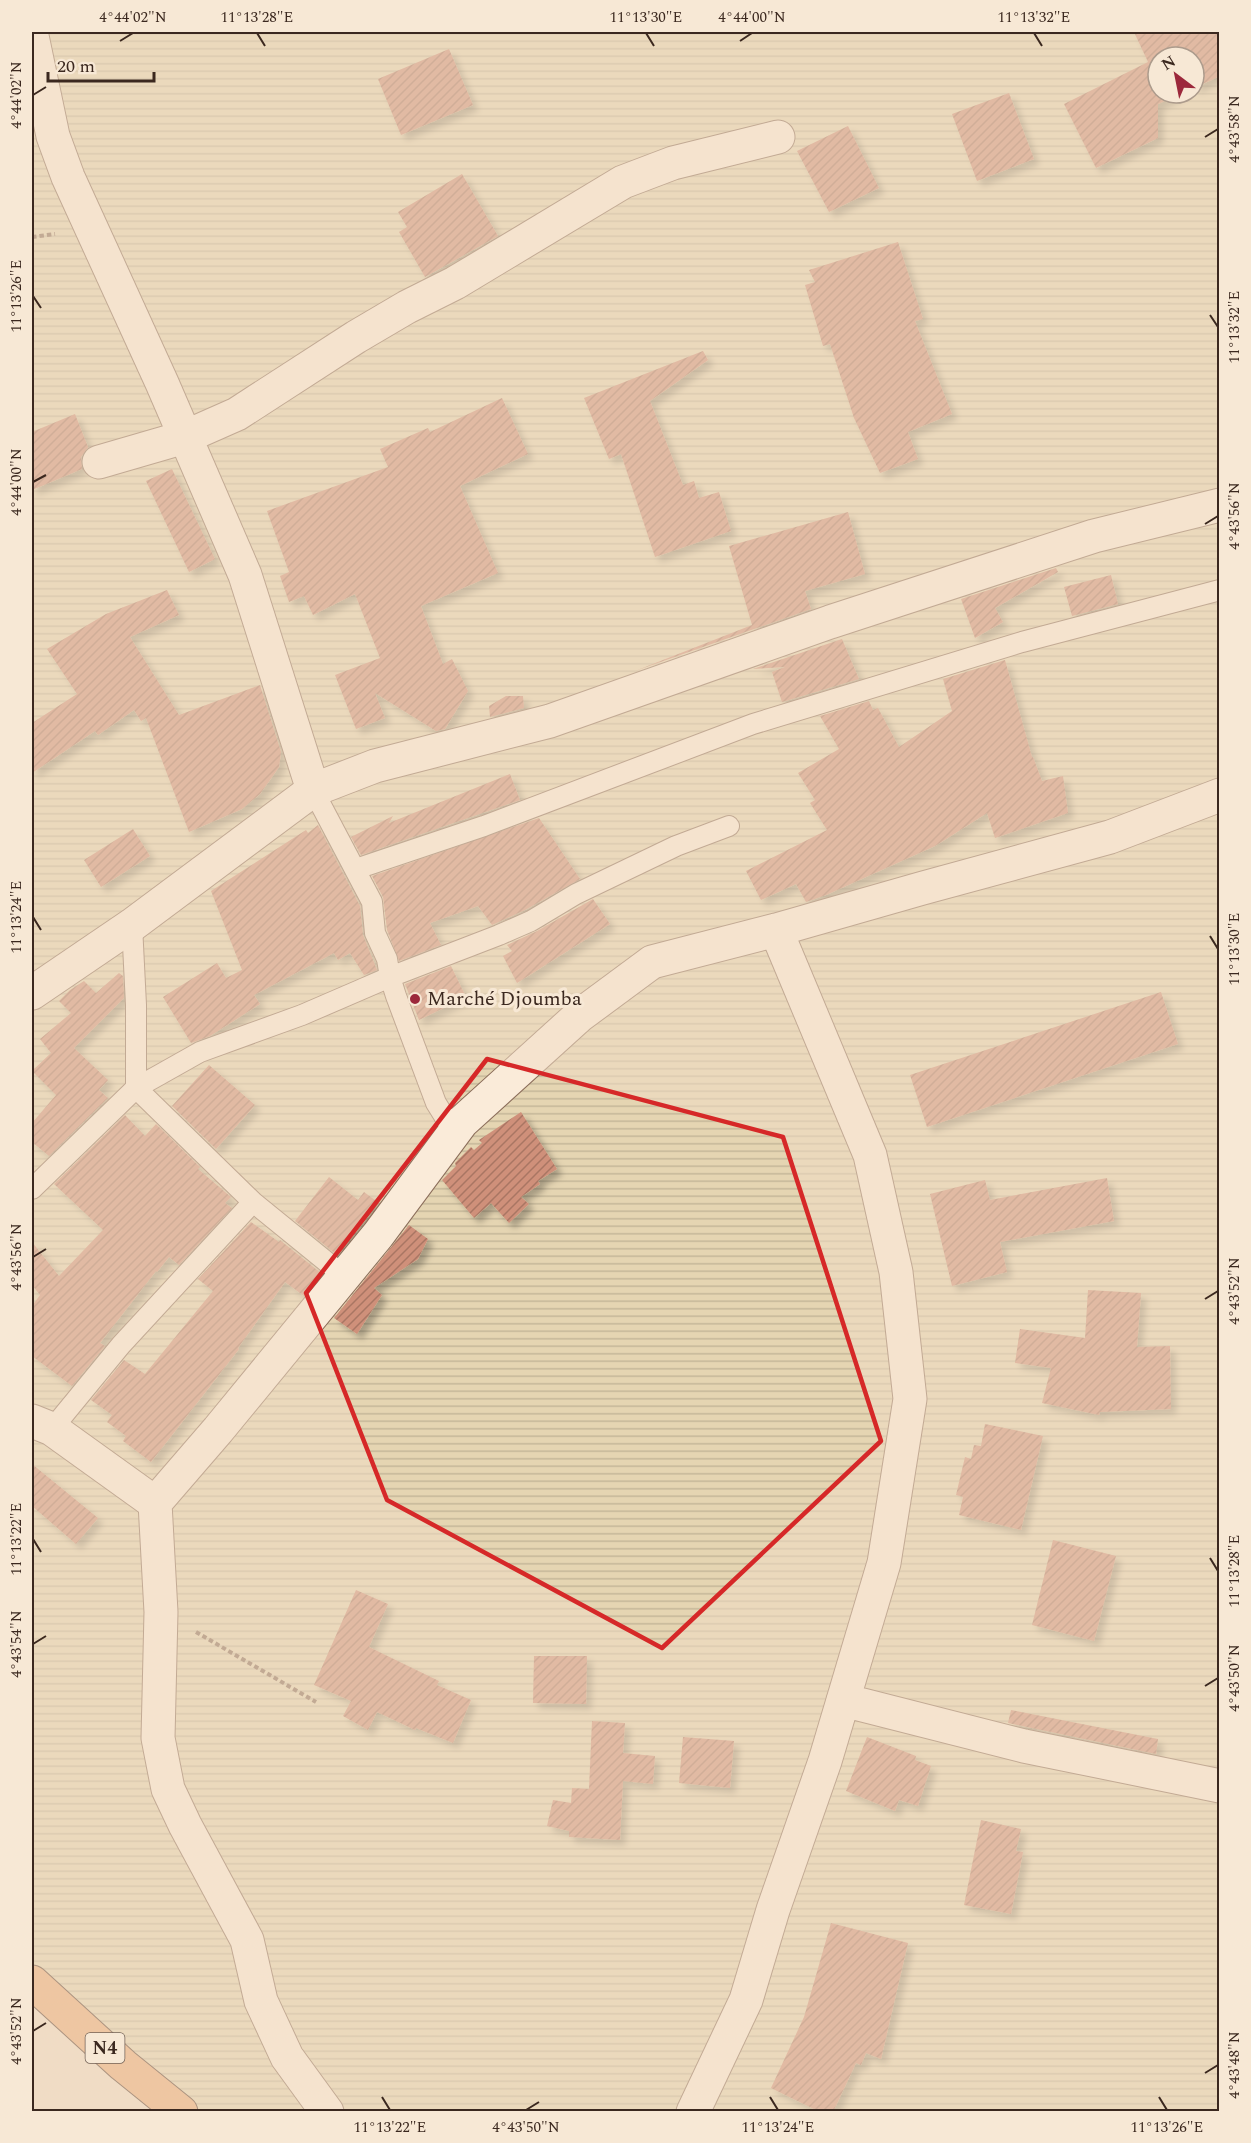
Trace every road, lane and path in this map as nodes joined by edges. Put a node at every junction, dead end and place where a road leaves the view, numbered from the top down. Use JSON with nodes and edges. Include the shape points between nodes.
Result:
{"nodes":[{"id":1,"x":32,"y":36,"type":"edge"},
{"id":2,"x":778,"y":137,"type":"dead end"},
{"id":3,"x":185,"y":437,"type":"junction"},
{"id":4,"x":99,"y":462,"type":"dead end"},
{"id":5,"x":1216,"y":502,"type":"edge"},
{"id":6,"x":1220,"y":590,"type":"edge"},
{"id":7,"x":313,"y":790,"type":"junction"},
{"id":8,"x":1220,"y":795,"type":"edge"},
{"id":9,"x":729,"y":826,"type":"dead end"},
{"id":10,"x":356,"y":869,"type":"junction"},
{"id":11,"x":132,"y":925,"type":"junction"},
{"id":12,"x":776,"y":930,"type":"junction"},
{"id":13,"x":390,"y":977,"type":"junction"},
{"id":14,"x":32,"y":993,"type":"edge"},
{"id":15,"x":136,"y":1088,"type":"junction"},
{"id":16,"x":454,"y":1132,"type":"junction"},
{"id":17,"x":32,"y":1189,"type":"edge"},
{"id":18,"x":253,"y":1202,"type":"junction"},
{"id":19,"x":344,"y":1276,"type":"junction"},
{"id":20,"x":42,"y":1425,"type":"edge"},
{"id":21,"x":155,"y":1503,"type":"junction"},
{"id":22,"x":161,"y":1612,"type":"junction"},
{"id":23,"x":843,"y":1700,"type":"junction"},
{"id":24,"x":316,"y":1702,"type":"dead end"},
{"id":25,"x":1220,"y":1786,"type":"edge"},
{"id":26,"x":32,"y":1982,"type":"edge"},
{"id":27,"x":181,"y":2112,"type":"edge"},
{"id":28,"x":327,"y":2112,"type":"edge"},
{"id":29,"x":693,"y":2112,"type":"edge"}],
"edges":[{"from":1,"to":3,"type":"street","via":[[53,136],[68,177]]},
{"from":2,"to":3,"type":"street","via":[[673,163],[623,182],[455,283],[356,337],[237,414]]},
{"from":3,"to":4,"type":"street"},
{"from":3,"to":7,"type":"street","via":[[245,575]]},
{"from":5,"to":7,"type":"street","via":[[874,608],[550,721],[375,766]]},
{"from":6,"to":10,"type":"lane","via":[[1022,642],[763,720],[484,826]]},
{"from":7,"to":10,"type":"lane"},
{"from":7,"to":11,"type":"street"},
{"from":8,"to":12,"type":"street","via":[[1110,837]]},
{"from":9,"to":13,"type":"lane","via":[[676,846],[500,935]]},
{"from":10,"to":13,"type":"lane","via":[[372,902],[375,933]]},
{"from":11,"to":14,"type":"street"},
{"from":11,"to":15,"type":"lane"},
{"from":12,"to":16,"type":"street","via":[[652,962],[579,1016]]},
{"from":12,"to":23,"type":"street","via":[[870,1155],[896,1272],[910,1399],[885,1563]]},
{"from":13,"to":15,"type":"lane","via":[[302,1015],[200,1052]]},
{"from":13,"to":16,"type":"lane","via":[[436,1103]]},
{"from":15,"to":17,"type":"lane"},
{"from":15,"to":18,"type":"lane"},
{"from":16,"to":19,"type":"street"},
{"from":18,"to":19,"type":"lane"},
{"from":18,"to":20,"type":"lane"},
{"from":19,"to":21,"type":"street"},
{"from":20,"to":21,"type":"street"},
{"from":21,"to":22,"type":"street"},
{"from":22,"to":24,"type":"path"},
{"from":22,"to":28,"type":"street","via":[[158,1738],[168,1788],[247,1940],[261,2001],[286,2057]]},
{"from":23,"to":25,"type":"street","via":[[992,1739]]},
{"from":23,"to":29,"type":"street","via":[[746,2000]]},
{"from":26,"to":27,"type":"highway","number":"N4"}]}
